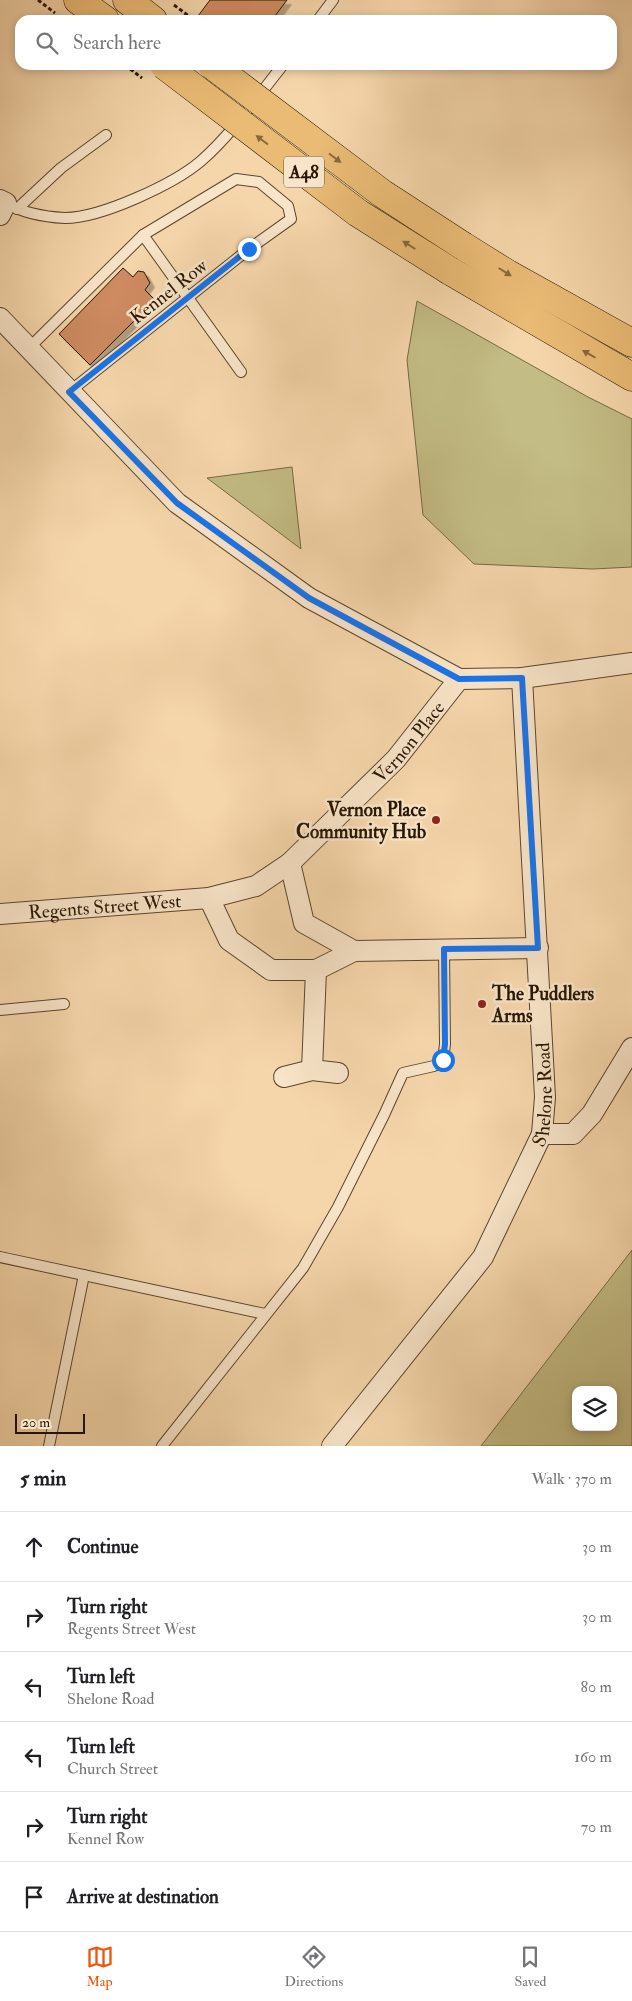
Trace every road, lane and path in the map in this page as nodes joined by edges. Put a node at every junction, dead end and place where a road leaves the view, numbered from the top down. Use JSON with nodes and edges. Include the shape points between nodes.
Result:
{"nodes":[{"id":1,"x":38,"y":0,"type":"edge"},
{"id":2,"x":127,"y":0,"type":"edge"},
{"id":3,"x":167,"y":0,"type":"edge"},
{"id":4,"x":333,"y":0,"type":"edge"},
{"id":5,"x":68,"y":8,"type":"edge"},
{"id":6,"x":89,"y":15,"type":"edge"},
{"id":7,"x":146,"y":15,"type":"edge"},
{"id":8,"x":187,"y":15,"type":"edge"},
{"id":9,"x":322,"y":15,"type":"edge"},
{"id":10,"x":171,"y":70,"type":"edge"},
{"id":11,"x":219,"y":70,"type":"edge"},
{"id":12,"x":279,"y":70,"type":"edge"},
{"id":13,"x":106,"y":135,"type":"dead end"},
{"id":14,"x":6,"y":207,"type":"edge"},
{"id":15,"x":143,"y":235,"type":"junction"},
{"id":16,"x":187,"y":299,"type":"junction"},
{"id":17,"x":0,"y":318,"type":"edge"},
{"id":18,"x":632,"y":343,"type":"edge"},
{"id":19,"x":30,"y":347,"type":"junction"},
{"id":20,"x":240,"y":372,"type":"dead end"},
{"id":21,"x":632,"y":377,"type":"edge"},
{"id":22,"x":69,"y":392,"type":"junction"},
{"id":23,"x":632,"y":663,"type":"edge"},
{"id":24,"x":522,"y":678,"type":"junction"},
{"id":25,"x":459,"y":679,"type":"junction"},
{"id":26,"x":290,"y":863,"type":"junction"},
{"id":27,"x":256,"y":886,"type":"joint"},
{"id":28,"x":209,"y":898,"type":"junction"},
{"id":29,"x":0,"y":914,"type":"edge"},
{"id":30,"x":538,"y":948,"type":"junction"},
{"id":31,"x":444,"y":949,"type":"junction"},
{"id":32,"x":354,"y":951,"type":"junction"},
{"id":33,"x":316,"y":970,"type":"junction"},
{"id":34,"x":64,"y":1004,"type":"dead end"},
{"id":35,"x":0,"y":1010,"type":"edge"},
{"id":36,"x":632,"y":1048,"type":"edge"},
{"id":37,"x":312,"y":1070,"type":"junction"},
{"id":38,"x":338,"y":1073,"type":"dead end"},
{"id":39,"x":284,"y":1077,"type":"dead end"},
{"id":40,"x":542,"y":1134,"type":"junction"},
{"id":41,"x":0,"y":1256,"type":"edge"},
{"id":42,"x":84,"y":1275,"type":"junction"},
{"id":43,"x":265,"y":1314,"type":"junction"},
{"id":44,"x":50,"y":1446,"type":"edge"},
{"id":45,"x":162,"y":1446,"type":"edge"},
{"id":46,"x":332,"y":1446,"type":"edge"}],
"edges":[{"from":1,"to":5,"type":"path"},
{"from":2,"to":7,"type":"main road"},
{"from":3,"to":8,"type":"path"},
{"from":4,"to":9,"type":"lane"},
{"from":5,"to":6,"type":"main road"},
{"from":21,"to":10,"type":"main road","number":"A48","one_way":true,"bridge":true,"via":[[358,214]]},
{"from":11,"to":18,"type":"main road","number":"A48","one_way":true,"bridge":true,"via":[[383,194],[508,274]]},
{"from":12,"to":14,"type":"lane","via":[[201,161],[170,182],[103,210],[66,218]]},
{"from":13,"to":14,"type":"lane"},
{"from":15,"to":16,"type":"lane"},
{"from":15,"to":16,"type":"lane","name":"Kennel Row","via":[[236,179],[259,182],[288,206],[291,219]]},
{"from":15,"to":19,"type":"lane"},
{"from":16,"to":20,"type":"lane"},
{"from":16,"to":22,"type":"lane","name":"Kennel Row"},
{"from":17,"to":19,"type":"street"},
{"from":19,"to":22,"type":"street"},
{"from":22,"to":25,"type":"street","via":[[177,503],[309,598]]},
{"from":23,"to":24,"type":"street"},
{"from":24,"to":25,"type":"street"},
{"from":24,"to":30,"type":"street","name":"Shelone Road"},
{"from":25,"to":26,"type":"street","name":"Vernon Place","via":[[396,759]]},
{"from":26,"to":27,"type":"street","name":"Vernon Place"},
{"from":26,"to":32,"type":"street","via":[[304,923]]},
{"from":27,"to":28,"type":"street","name":"Regents Street West"},
{"from":28,"to":29,"type":"street","name":"Regents Street West"},
{"from":28,"to":33,"type":"street","via":[[229,940],[271,970]]},
{"from":30,"to":31,"type":"street"},
{"from":30,"to":40,"type":"street","name":"Shelone Road","via":[[545,1097]]},
{"from":31,"to":32,"type":"street"},
{"from":31,"to":43,"type":"lane","via":[[443,1060],[434,1066],[403,1074],[338,1207],[303,1268]]},
{"from":32,"to":33,"type":"street"},
{"from":33,"to":37,"type":"street"},
{"from":34,"to":35,"type":"lane"},
{"from":36,"to":40,"type":"street","via":[[592,1114],[573,1134]]},
{"from":37,"to":38,"type":"street"},
{"from":37,"to":39,"type":"street"},
{"from":40,"to":46,"type":"street","name":"Shelone Road","via":[[483,1257]]},
{"from":41,"to":42,"type":"lane"},
{"from":42,"to":43,"type":"lane"},
{"from":42,"to":44,"type":"lane"},
{"from":43,"to":45,"type":"lane"}]}
